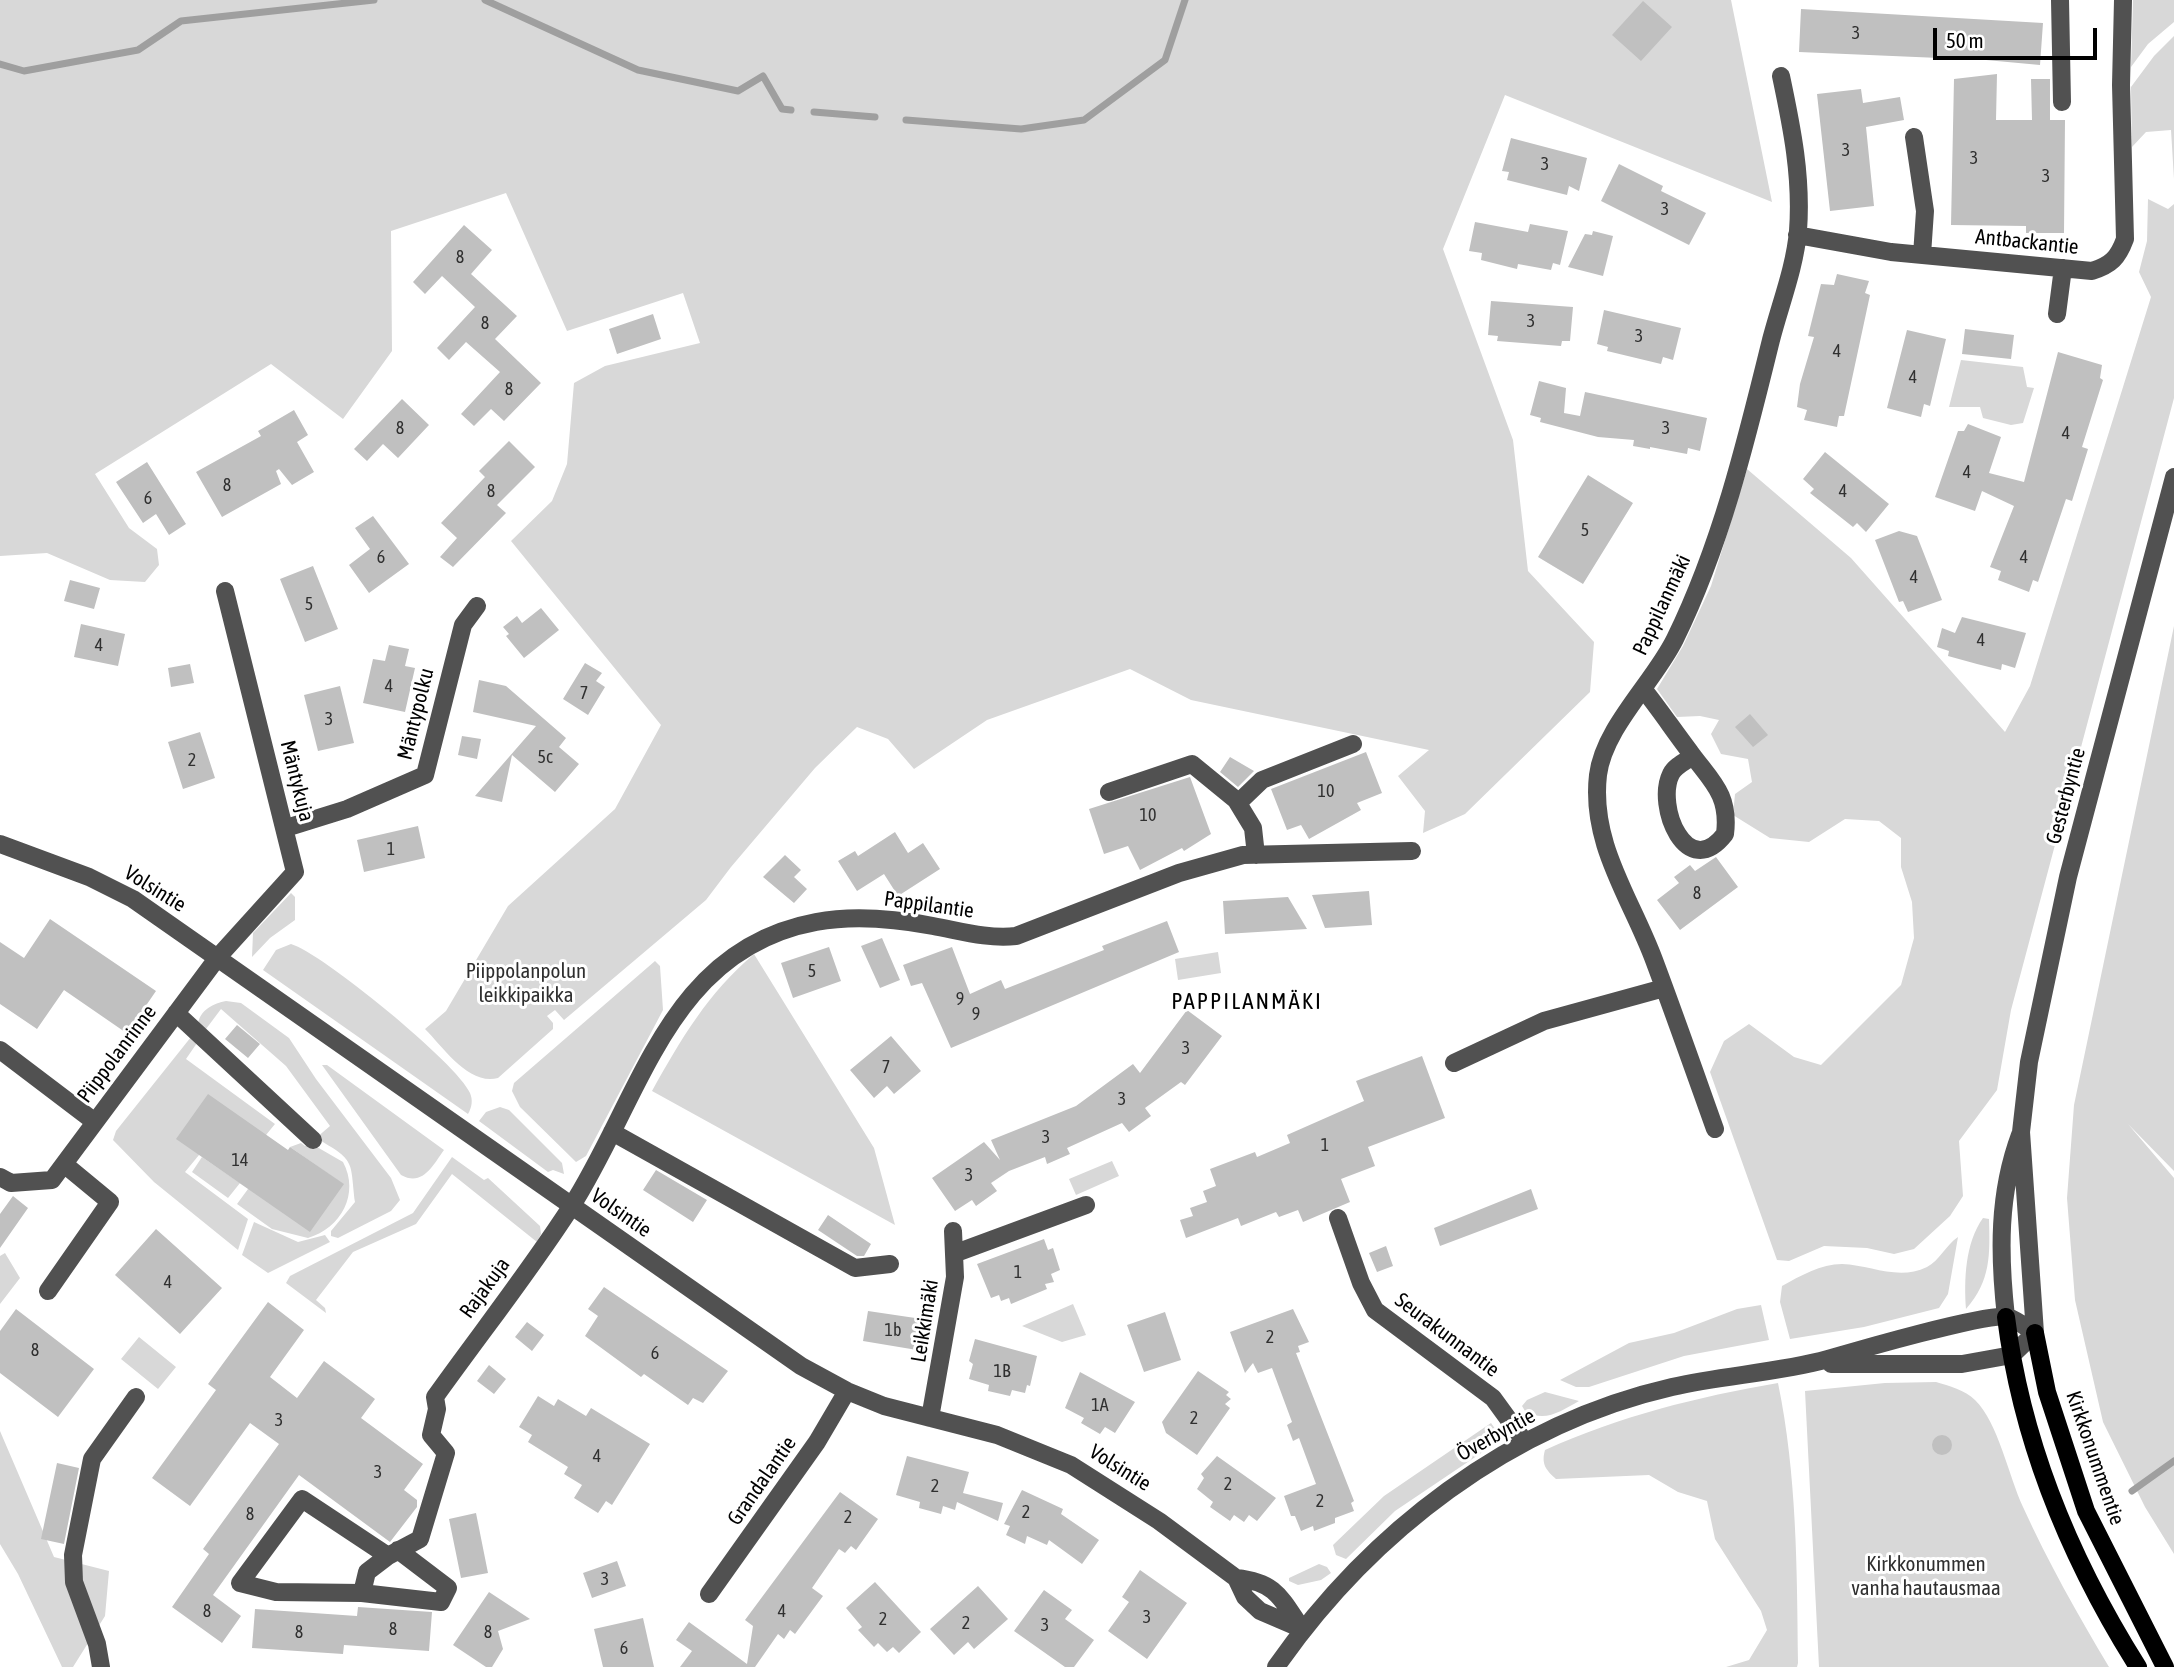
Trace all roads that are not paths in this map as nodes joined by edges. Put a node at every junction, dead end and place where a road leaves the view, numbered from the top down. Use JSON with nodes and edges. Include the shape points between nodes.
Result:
{"nodes":[{"id":1,"x":2060,"y":0,"type":"edge"},
{"id":2,"x":2123,"y":0,"type":"edge"},
{"id":3,"x":1781,"y":76,"type":"dead end"},
{"id":4,"x":2062,"y":102,"type":"dead end"},
{"id":5,"x":1914,"y":137,"type":"dead end"},
{"id":6,"x":1797,"y":235,"type":"junction"},
{"id":7,"x":1922,"y":255,"type":"junction"},
{"id":8,"x":2063,"y":268,"type":"junction"},
{"id":9,"x":2057,"y":314,"type":"dead end"},
{"id":10,"x":2174,"y":477,"type":"edge"},
{"id":11,"x":225,"y":591,"type":"dead end"},
{"id":12,"x":477,"y":606,"type":"dead end"},
{"id":13,"x":1644,"y":690,"type":"junction"},
{"id":14,"x":1353,"y":744,"type":"dead end"},
{"id":15,"x":1693,"y":756,"type":"junction"},
{"id":16,"x":1109,"y":792,"type":"dead end"},
{"id":17,"x":1238,"y":803,"type":"junction"},
{"id":18,"x":286,"y":828,"type":"junction"},
{"id":19,"x":0,"y":844,"type":"edge"},
{"id":20,"x":1412,"y":851,"type":"dead end"},
{"id":21,"x":1256,"y":855,"type":"junction"},
{"id":22,"x":218,"y":957,"type":"junction"},
{"id":23,"x":1664,"y":988,"type":"junction"},
{"id":24,"x":177,"y":1013,"type":"junction"},
{"id":25,"x":0,"y":1050,"type":"edge"},
{"id":26,"x":1454,"y":1063,"type":"dead end"},
{"id":27,"x":95,"y":1122,"type":"junction"},
{"id":28,"x":1715,"y":1129,"type":"dead end"},
{"id":29,"x":612,"y":1132,"type":"junction"},
{"id":30,"x":2021,"y":1132,"type":"junction"},
{"id":31,"x":313,"y":1140,"type":"dead end"},
{"id":32,"x":64,"y":1164,"type":"junction"},
{"id":33,"x":0,"y":1177,"type":"edge"},
{"id":34,"x":1086,"y":1205,"type":"dead end"},
{"id":35,"x":572,"y":1206,"type":"junction"},
{"id":36,"x":1338,"y":1218,"type":"dead end"},
{"id":37,"x":953,"y":1231,"type":"dead end"},
{"id":38,"x":956,"y":1253,"type":"junction"},
{"id":39,"x":890,"y":1264,"type":"dead end"},
{"id":40,"x":48,"y":1291,"type":"dead end"},
{"id":41,"x":2006,"y":1317,"type":"junction"},
{"id":42,"x":2035,"y":1333,"type":"junction"},
{"id":43,"x":2012,"y":1354,"type":"junction"},
{"id":44,"x":1808,"y":1364,"type":"junction"},
{"id":45,"x":847,"y":1391,"type":"junction"},
{"id":46,"x":136,"y":1397,"type":"dead end"},
{"id":47,"x":930,"y":1418,"type":"junction"},
{"id":48,"x":1525,"y":1442,"type":"junction"},
{"id":49,"x":393,"y":1553,"type":"junction"},
{"id":50,"x":1236,"y":1578,"type":"junction"},
{"id":51,"x":362,"y":1593,"type":"junction"},
{"id":52,"x":709,"y":1594,"type":"dead end"},
{"id":53,"x":1302,"y":1629,"type":"junction"},
{"id":54,"x":101,"y":1667,"type":"edge"},
{"id":55,"x":1276,"y":1667,"type":"edge"},
{"id":56,"x":2138,"y":1667,"type":"edge"},
{"id":57,"x":2165,"y":1667,"type":"edge"}],
"edges":[{"from":1,"to":4,"type":"street"},
{"from":2,"to":8,"type":"street","name":"Antbackantie","via":[[2124,239],[2120,254],[2108,266],[2092,271]]},
{"from":3,"to":6,"type":"street","name":"Pappilanmäki","via":[[1797,150]]},
{"from":5,"to":7,"type":"street","via":[[1925,211]]},
{"from":6,"to":7,"type":"street","name":"Antbackantie"},
{"from":6,"to":13,"type":"street","name":"Pappilanmäki","via":[[1735,480],[1700,584],[1674,642]]},
{"from":7,"to":8,"type":"street","name":"Antbackantie"},
{"from":8,"to":9,"type":"street"},
{"from":10,"to":30,"type":"street","name":"Gesterbyntie","via":[[2048,965]]},
{"from":11,"to":18,"type":"street","name":"Mäntykuja"},
{"from":12,"to":18,"type":"street","name":"Mäntypolku","via":[[463,625],[425,775],[347,809]]},
{"from":13,"to":15,"type":"street"},
{"from":13,"to":23,"type":"street","name":"Pappilanmäki","via":[[1602,756],[1597,809],[1606,853]]},
{"from":14,"to":17,"type":"street","via":[[1262,780]]},
{"from":15,"to":15,"type":"street","via":[[1707,770],[1724,805],[1725,834],[1711,849],[1689,848],[1670,816],[1671,774]]},
{"from":16,"to":17,"type":"street","via":[[1192,764]]},
{"from":17,"to":21,"type":"street","via":[[1253,828]]},
{"from":18,"to":22,"type":"street","name":"Mäntykuja","via":[[295,872]]},
{"from":19,"to":22,"type":"street","name":"Volsintie","via":[[89,877],[133,899]]},
{"from":20,"to":21,"type":"street","name":"Pappilantie"},
{"from":21,"to":29,"type":"street","name":"Pappilantie","via":[[1179,873],[1016,936],[995,938],[858,918],[780,930],[751,944],[695,989],[672,1017]]},
{"from":22,"to":24,"type":"street","name":"Piippolanrinne"},
{"from":22,"to":35,"type":"street","name":"Volsintie"},
{"from":23,"to":26,"type":"street","via":[[1544,1021]]},
{"from":23,"to":28,"type":"street","name":"Pappilanmäki"},
{"from":24,"to":27,"type":"street","name":"Piippolanrinne"},
{"from":24,"to":31,"type":"street"},
{"from":25,"to":27,"type":"street"},
{"from":27,"to":32,"type":"street","name":"Piippolanrinne"},
{"from":29,"to":35,"type":"street","name":"Pappilantie"},
{"from":29,"to":39,"type":"street","via":[[855,1268]]},
{"from":30,"to":41,"type":"street","name":"Gesterbyntie","via":[[2008,1167],[2002,1213]]},
{"from":30,"to":42,"type":"street","name":"Gesterbyntie"},
{"from":32,"to":33,"type":"street","name":"Piippolanrinne","via":[[52,1180],[11,1183]]},
{"from":32,"to":40,"type":"street","via":[[110,1202]]},
{"from":34,"to":38,"type":"street"},
{"from":35,"to":45,"type":"street","name":"Volsintie","via":[[779,1351]]},
{"from":35,"to":49,"type":"street","name":"Rajakuja","via":[[435,1396],[438,1409],[431,1435],[446,1453],[420,1539]]},
{"from":36,"to":48,"type":"street","name":"Seurakunnantie","via":[[1375,1310],[1493,1398]]},
{"from":37,"to":38,"type":"street","name":"Leikkimäki"},
{"from":38,"to":47,"type":"street","name":"Leikkimäki","via":[[947,1334]]},
{"from":41,"to":42,"type":"street"},
{"from":41,"to":43,"type":"main road","name":"Gesterbyntie"},
{"from":41,"to":44,"type":"street","name":"Överbyntie"},
{"from":42,"to":43,"type":"street"},
{"from":42,"to":57,"type":"main road","name":"Kirkkonummentie","via":[[2047,1392],[2076,1486]]},
{"from":43,"to":44,"type":"street","name":"Överbyntie","via":[[1962,1364]]},
{"from":43,"to":56,"type":"main road","via":[[2024,1418],[2048,1494],[2081,1566]]},
{"from":44,"to":48,"type":"street","name":"Överbyntie","via":[[1671,1387],[1592,1413]]},
{"from":45,"to":47,"type":"street","name":"Volsintie"},
{"from":45,"to":52,"type":"street","name":"Grandalantie"},
{"from":46,"to":54,"type":"street","via":[[92,1458],[73,1555],[74,1582]]},
{"from":47,"to":50,"type":"street","name":"Volsintie","via":[[997,1436],[1071,1465],[1159,1521]]},
{"from":48,"to":53,"type":"street","name":"Överbyntie","via":[[1463,1479],[1405,1522]]},
{"from":49,"to":51,"type":"street","via":[[367,1572]]},
{"from":49,"to":51,"type":"street","via":[[448,1588],[441,1602]]},
{"from":49,"to":51,"type":"street","via":[[302,1499],[240,1583],[276,1592]]},
{"from":50,"to":53,"type":"street","name":"Volsintie","via":[[1259,1611]]},
{"from":50,"to":53,"type":"street","name":"Volsintie","via":[[1258,1581],[1275,1590]]},
{"from":53,"to":55,"type":"street","name":"Överbyntie"}]}
